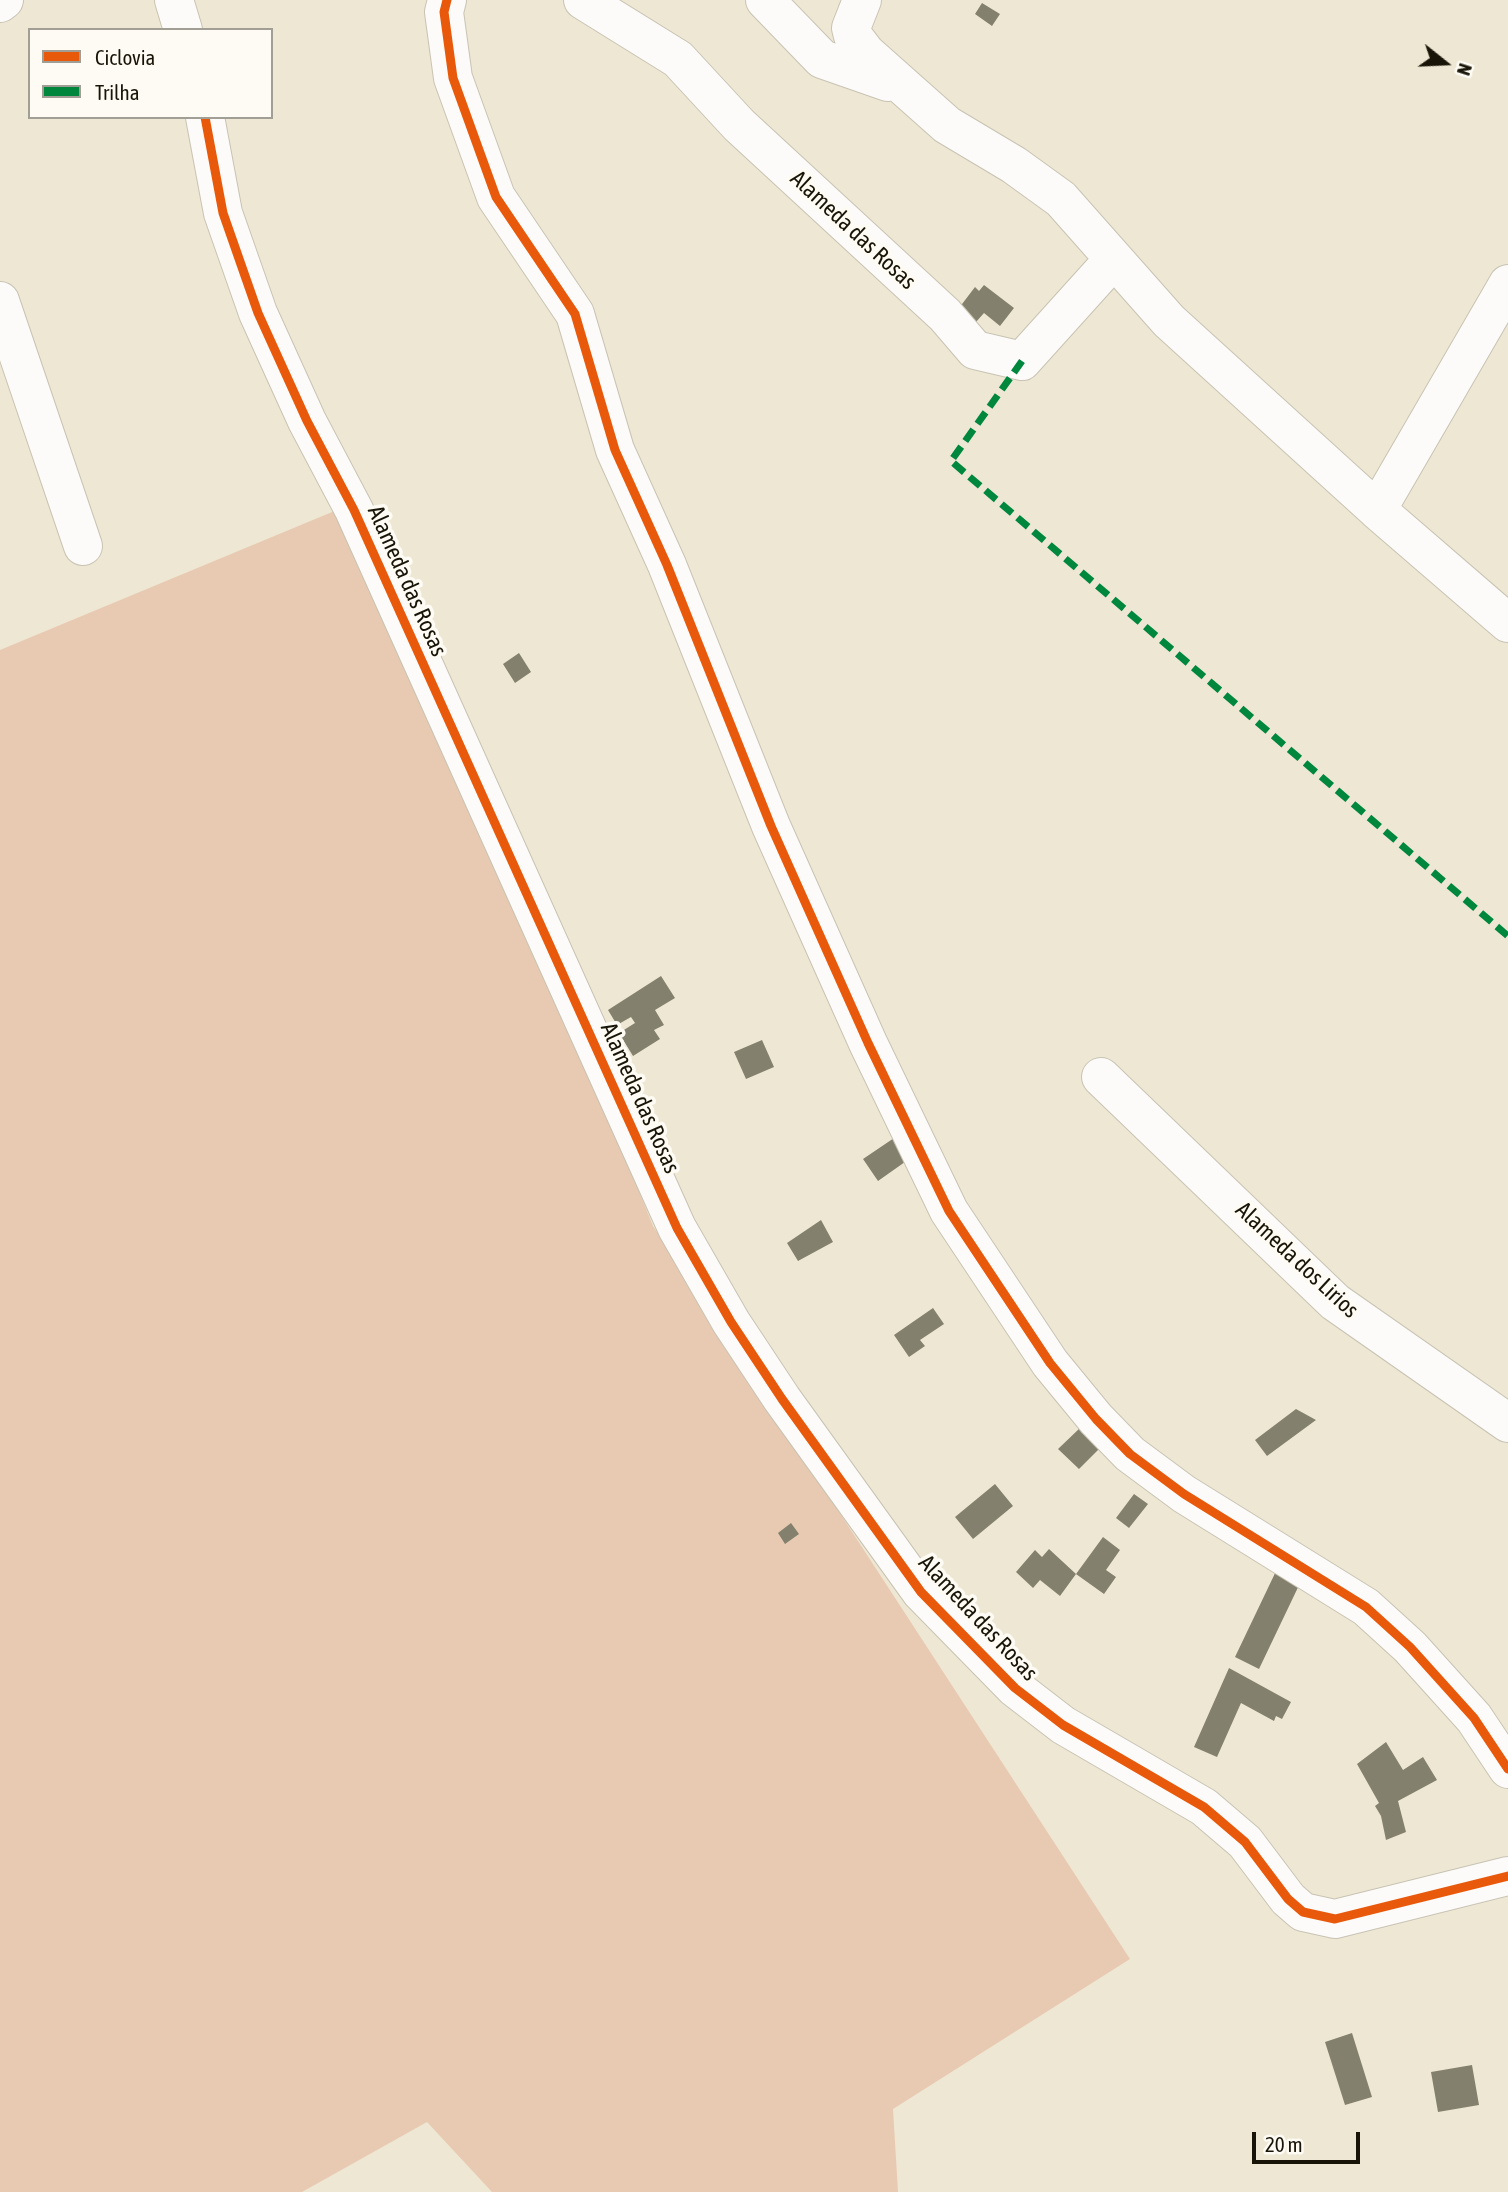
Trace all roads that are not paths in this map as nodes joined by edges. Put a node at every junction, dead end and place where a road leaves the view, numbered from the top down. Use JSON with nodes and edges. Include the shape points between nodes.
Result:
{"nodes":[{"id":1,"x":4,"y":0,"type":"edge"},
{"id":2,"x":174,"y":0,"type":"edge"},
{"id":3,"x":447,"y":0,"type":"edge"},
{"id":4,"x":583,"y":0,"type":"edge"},
{"id":5,"x":765,"y":0,"type":"edge"},
{"id":6,"x":0,"y":4,"type":"edge"},
{"id":7,"x":858,"y":9,"type":"edge"},
{"id":8,"x":182,"y":28,"type":"edge"},
{"id":9,"x":900,"y":87,"type":"junction"},
{"id":10,"x":205,"y":119,"type":"edge"},
{"id":11,"x":1114,"y":259,"type":"junction"},
{"id":12,"x":1507,"y":288,"type":"edge"},
{"id":13,"x":0,"y":302,"type":"edge"},
{"id":14,"x":1377,"y":510,"type":"junction"},
{"id":15,"x":83,"y":546,"type":"dead end"},
{"id":16,"x":1508,"y":623,"type":"edge"},
{"id":17,"x":1101,"y":1077,"type":"dead end"},
{"id":18,"x":1508,"y":1423,"type":"edge"},
{"id":19,"x":1508,"y":1769,"type":"edge"},
{"id":20,"x":1508,"y":1876,"type":"edge"}],
"edges":[{"from":1,"to":6,"type":"street"},
{"from":2,"to":8,"type":"street"},
{"from":3,"to":19,"type":"street","via":[[444,12],[453,78],[496,197],[575,314],[615,450],[667,565],[771,826],[949,1211],[1050,1363],[1130,1454],[1184,1494],[1366,1607],[1410,1647],[1474,1718]]},
{"from":4,"to":11,"type":"street","name":"Alameda das Rosas","via":[[678,59],[739,125],[945,314],[975,350],[1022,361]]},
{"from":5,"to":9,"type":"street","via":[[822,59]]},
{"from":7,"to":9,"type":"street","via":[[851,28],[857,44]]},
{"from":9,"to":11,"type":"street","via":[[947,125],[1061,199]]},
{"from":10,"to":20,"type":"street","name":"Alameda das Rosas","via":[[223,213],[258,313],[354,510],[677,1228],[782,1399],[930,1602],[1015,1688],[1063,1726],[1204,1807],[1245,1842],[1303,1912],[1335,1919]]},
{"from":11,"to":14,"type":"street","via":[[1169,321]]},
{"from":12,"to":14,"type":"street"},
{"from":13,"to":15,"type":"street"},
{"from":14,"to":16,"type":"street"},
{"from":17,"to":18,"type":"street","name":"Alameda dos Lirios","via":[[1335,1303]]}]}
